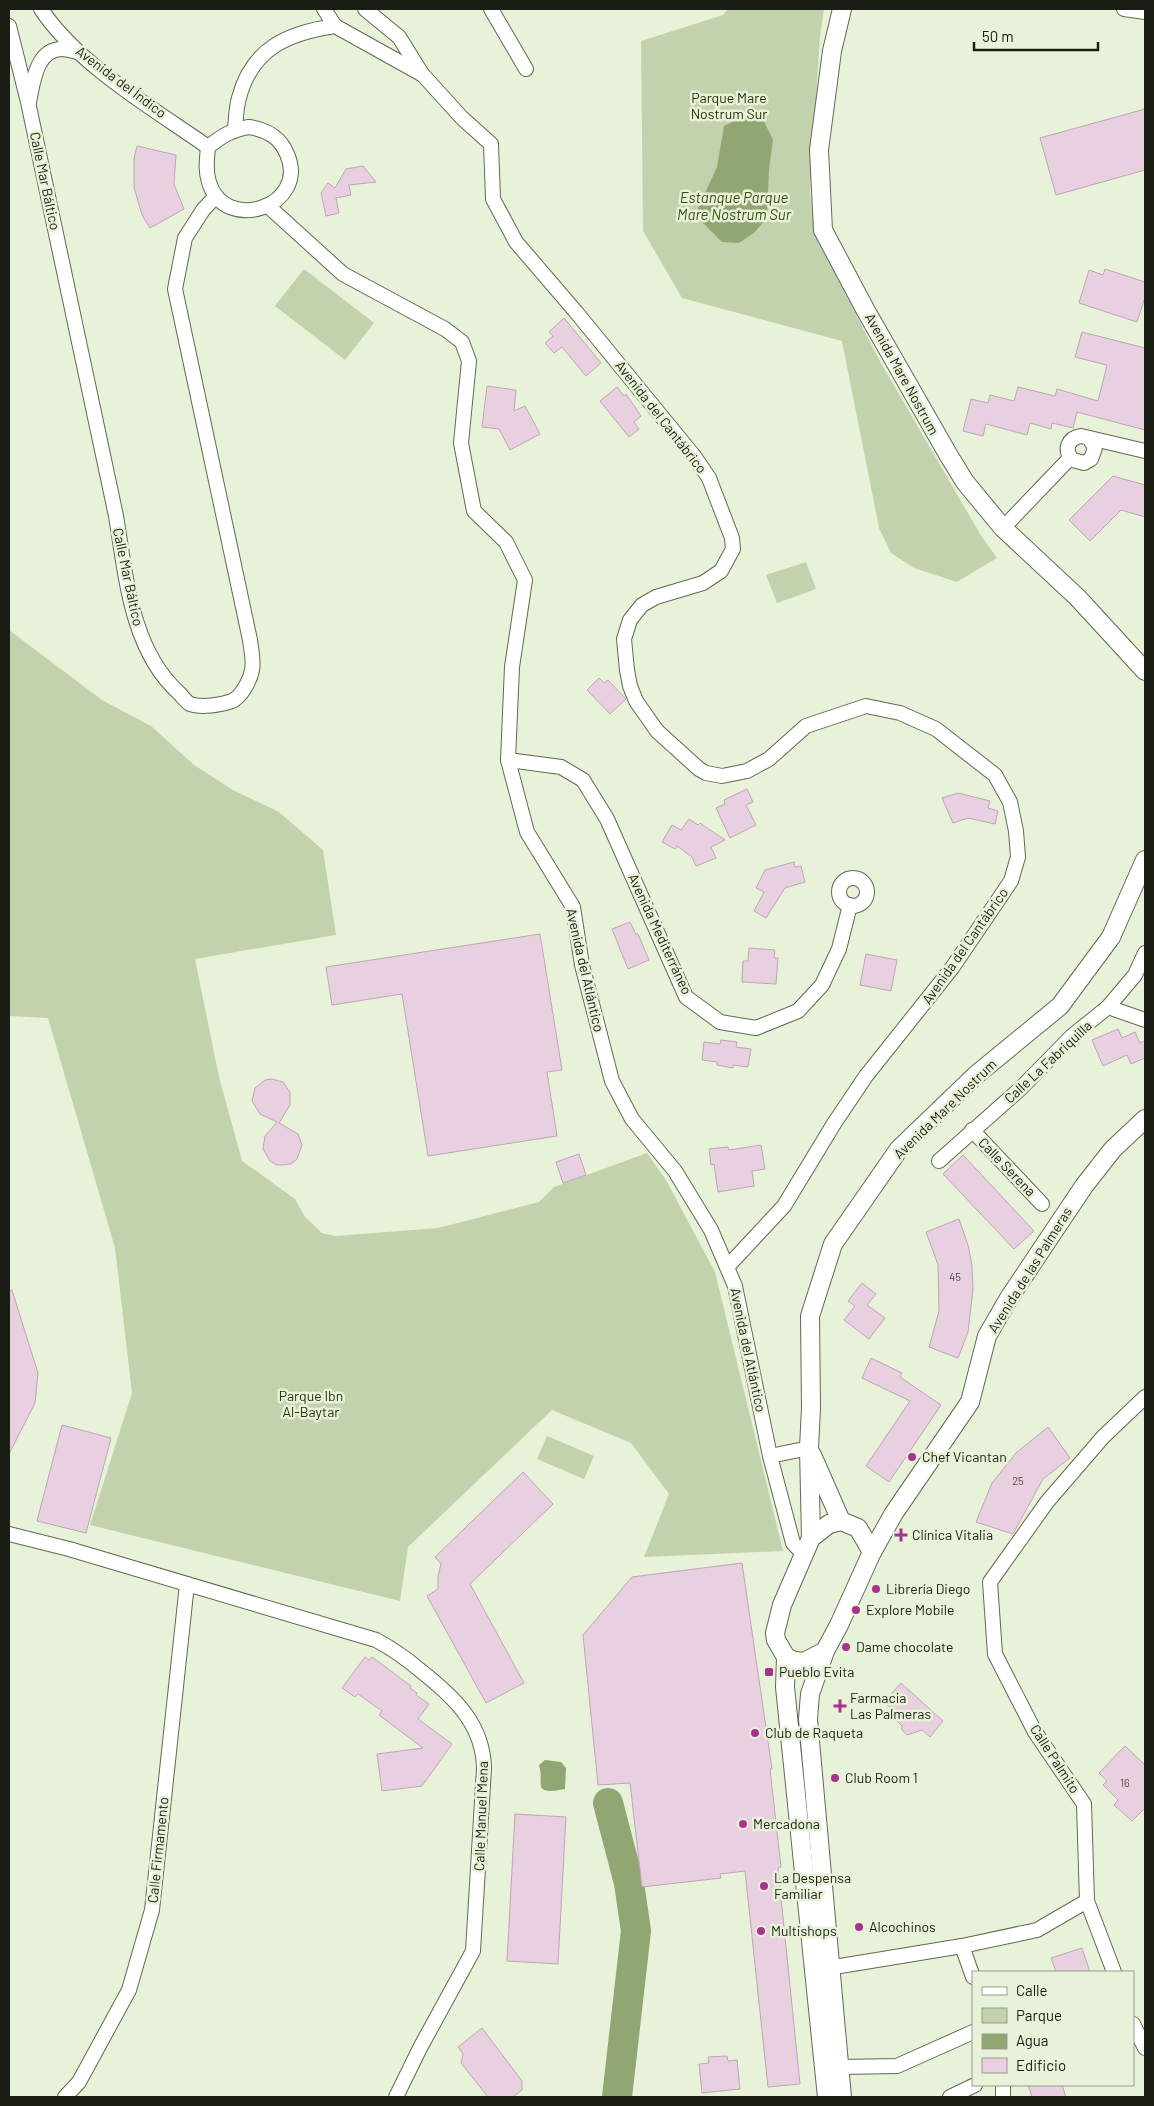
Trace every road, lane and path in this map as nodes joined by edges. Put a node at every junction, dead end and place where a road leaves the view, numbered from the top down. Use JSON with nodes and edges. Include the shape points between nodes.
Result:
{"nodes":[{"id":1,"x":41,"y":9,"type":"edge"},
{"id":2,"x":324,"y":9,"type":"edge"},
{"id":3,"x":365,"y":9,"type":"edge"},
{"id":4,"x":491,"y":9,"type":"edge"},
{"id":5,"x":842,"y":9,"type":"edge"},
{"id":6,"x":1124,"y":9,"type":"edge"},
{"id":7,"x":1145,"y":12,"type":"edge"},
{"id":8,"x":9,"y":26,"type":"edge"},
{"id":9,"x":335,"y":26,"type":"junction"},
{"id":10,"x":78,"y":52,"type":"junction"},
{"id":11,"x":526,"y":69,"type":"dead end"},
{"id":12,"x":422,"y":75,"type":"junction"},
{"id":13,"x":28,"y":102,"type":"junction"},
{"id":14,"x":235,"y":129,"type":"junction"},
{"id":15,"x":208,"y":147,"type":"junction"},
{"id":16,"x":216,"y":196,"type":"junction"},
{"id":17,"x":268,"y":206,"type":"junction"},
{"id":18,"x":1089,"y":438,"type":"junction"},
{"id":19,"x":1114,"y":442,"type":"junction"},
{"id":20,"x":1145,"y":451,"type":"edge"},
{"id":21,"x":1094,"y":454,"type":"junction"},
{"id":22,"x":1070,"y":458,"type":"junction"},
{"id":23,"x":1003,"y":528,"type":"junction"},
{"id":24,"x":1145,"y":671,"type":"edge"},
{"id":25,"x":508,"y":760,"type":"junction"},
{"id":26,"x":1145,"y":860,"type":"edge"},
{"id":27,"x":850,"y":905,"type":"dead end"},
{"id":28,"x":1145,"y":953,"type":"edge"},
{"id":29,"x":1108,"y":1006,"type":"junction"},
{"id":30,"x":1145,"y":1020,"type":"edge"},
{"id":31,"x":1145,"y":1119,"type":"edge"},
{"id":32,"x":972,"y":1130,"type":"junction"},
{"id":33,"x":938,"y":1161,"type":"dead end"},
{"id":34,"x":1042,"y":1204,"type":"dead end"},
{"id":35,"x":728,"y":1266,"type":"junction"},
{"id":36,"x":1145,"y":1397,"type":"edge"},
{"id":37,"x":809,"y":1448,"type":"junction"},
{"id":38,"x":770,"y":1456,"type":"junction"},
{"id":39,"x":894,"y":1513,"type":"junction"},
{"id":40,"x":841,"y":1521,"type":"junction"},
{"id":41,"x":858,"y":1528,"type":"junction"},
{"id":42,"x":9,"y":1534,"type":"edge"},
{"id":43,"x":811,"y":1538,"type":"junction"},
{"id":44,"x":872,"y":1552,"type":"junction"},
{"id":45,"x":804,"y":1554,"type":"junction"},
{"id":46,"x":187,"y":1584,"type":"junction"},
{"id":47,"x":825,"y":1651,"type":"junction"},
{"id":48,"x":786,"y":1657,"type":"junction"},
{"id":49,"x":1087,"y":1902,"type":"junction"},
{"id":50,"x":962,"y":1946,"type":"junction"},
{"id":51,"x":822,"y":1969,"type":"junction"},
{"id":52,"x":1114,"y":1971,"type":"edge"},
{"id":53,"x":972,"y":1974,"type":"edge"},
{"id":54,"x":1134,"y":2026,"type":"edge"},
{"id":55,"x":972,"y":2032,"type":"edge"},
{"id":56,"x":1145,"y":2048,"type":"edge"},
{"id":57,"x":840,"y":2067,"type":"junction"},
{"id":58,"x":973,"y":2086,"type":"edge"},
{"id":59,"x":66,"y":2097,"type":"edge"},
{"id":60,"x":396,"y":2097,"type":"edge"},
{"id":61,"x":827,"y":2097,"type":"edge"},
{"id":62,"x":842,"y":2097,"type":"edge"},
{"id":63,"x":950,"y":2097,"type":"edge"}],
"edges":[{"from":1,"to":10,"type":"street","name":"Avenida del Índico"},
{"from":2,"to":9,"type":"street","name":"Avenida del Cantábrico"},
{"from":3,"to":12,"type":"street","name":"Avenida del Cantábrico","via":[[399,37]]},
{"from":4,"to":11,"type":"street"},
{"from":5,"to":23,"type":"street","name":"Avenida Mare Nostrum","via":[[832,52],[819,150],[824,230],[948,456]]},
{"from":6,"to":7,"type":"street"},
{"from":8,"to":13,"type":"street"},
{"from":9,"to":12,"type":"street","name":"Avenida del Cantábrico"},
{"from":9,"to":14,"type":"street","via":[[299,33],[272,47],[254,64],[239,98]]},
{"from":10,"to":13,"type":"street","name":"Calle Mar Báltico","via":[[61,49],[47,55],[37,67]]},
{"from":10,"to":15,"type":"street","name":"Avenida del Índico","via":[[122,88]]},
{"from":12,"to":35,"type":"street","name":"Avenida del Cantábrico","via":[[491,144],[493,199],[516,242],[702,467],[732,538],[733,549],[721,571],[703,583],[656,597],[642,605],[626,629],[624,649],[630,686],[656,731],[699,769],[722,776],[762,764],[806,726],[866,706],[900,713],[936,729],[995,775],[1010,802],[1018,857],[1010,881],[952,968],[866,1076],[784,1206]]},
{"from":13,"to":16,"type":"street","name":"Calle Mar Báltico","via":[[139,631],[170,686],[190,704],[220,706],[236,699],[246,686],[252,670],[250,640],[175,288],[185,238]]},
{"from":14,"to":15,"type":"street"},
{"from":14,"to":17,"type":"street","via":[[262,129],[284,146],[290,159],[291,173],[287,186],[280,198]]},
{"from":15,"to":16,"type":"street","via":[[206,169]]},
{"from":16,"to":17,"type":"street","via":[[226,205],[240,210],[255,211]]},
{"from":17,"to":25,"type":"street","name":"Avenida del Atlántico","via":[[343,274],[445,329],[462,342],[469,361],[461,443],[474,511],[506,542],[525,580],[512,667]]},
{"from":18,"to":19,"type":"street"},
{"from":18,"to":21,"type":"street"},
{"from":18,"to":22,"type":"street","via":[[1072,439],[1068,449]]},
{"from":19,"to":20,"type":"street"},
{"from":19,"to":21,"type":"street"},
{"from":21,"to":22,"type":"street","via":[[1084,463]]},
{"from":22,"to":23,"type":"street"},
{"from":23,"to":24,"type":"street","name":"Avenida Mare Nostrum","via":[[1078,598]]},
{"from":25,"to":27,"type":"street","name":"Avenida Mediterráneo","via":[[561,767],[583,780],[607,819],[686,997],[720,1022],[756,1028],[798,1011],[822,985],[839,949]]},
{"from":25,"to":35,"type":"street","name":"Avenida del Atlántico","via":[[527,832],[573,907],[582,965],[612,1081],[632,1119],[675,1171],[711,1230]]},
{"from":26,"to":37,"type":"street","name":"Avenida Mare Nostrum","via":[[1111,937],[1060,1006],[976,1075],[899,1149],[833,1244],[810,1316]]},
{"from":28,"to":29,"type":"street","name":"Calle La Fabriquilla","via":[[1135,974]]},
{"from":29,"to":30,"type":"street"},
{"from":29,"to":32,"type":"street","name":"Calle La Fabriquilla"},
{"from":31,"to":39,"type":"street","name":"Avenida de las Palmeras","via":[[1113,1149],[1084,1186],[1009,1298],[988,1336],[970,1402]]},
{"from":32,"to":33,"type":"street","name":"Calle La Fabriquilla"},
{"from":32,"to":34,"type":"street","name":"Calle Serena"},
{"from":35,"to":38,"type":"street","name":"Avenida del Atlántico","via":[[735,1286]]},
{"from":36,"to":49,"type":"street","name":"Calle Palmito","via":[[1103,1437],[1047,1502],[990,1582],[995,1654],[1035,1732],[1084,1804]]},
{"from":37,"to":38,"type":"street"},
{"from":37,"to":40,"type":"street","name":"Avenida Mare Nostrum"},
{"from":37,"to":43,"type":"street","name":"Avenida Mare Nostrum"},
{"from":38,"to":45,"type":"street","name":"Avenida del Atlántico","via":[[793,1543]]},
{"from":39,"to":41,"type":"street"},
{"from":39,"to":44,"type":"street","name":"Avenida de las Palmeras"},
{"from":40,"to":41,"type":"street"},
{"from":40,"to":43,"type":"street","via":[[829,1524]]},
{"from":41,"to":44,"type":"street"},
{"from":42,"to":46,"type":"street","name":"Calle Manuel Mena"},
{"from":43,"to":45,"type":"street"},
{"from":44,"to":47,"type":"street","name":"Avenida de las Palmeras"},
{"from":45,"to":48,"type":"street","via":[[776,1625],[776,1640]]},
{"from":46,"to":59,"type":"street","name":"Calle Firmamento","via":[[152,1910],[129,1990],[79,2082]]},
{"from":46,"to":60,"type":"street","name":"Calle Manuel Mena","via":[[383,1644],[449,1693],[477,1731],[484,1768],[473,1951]]},
{"from":47,"to":48,"type":"street","via":[[804,1662]]},
{"from":47,"to":51,"type":"street","via":[[810,1694],[808,1719]]},
{"from":48,"to":51,"type":"street","via":[[785,1687]]},
{"from":49,"to":50,"type":"street","via":[[1037,1930]]},
{"from":49,"to":52,"type":"street","name":"Calle Palmito"},
{"from":50,"to":51,"type":"street"},
{"from":50,"to":53,"type":"street"},
{"from":51,"to":57,"type":"street"},
{"from":51,"to":61,"type":"street"},
{"from":54,"to":56,"type":"street"},
{"from":55,"to":57,"type":"street","via":[[897,2066]]},
{"from":57,"to":62,"type":"street"},
{"from":58,"to":63,"type":"street"}]}
